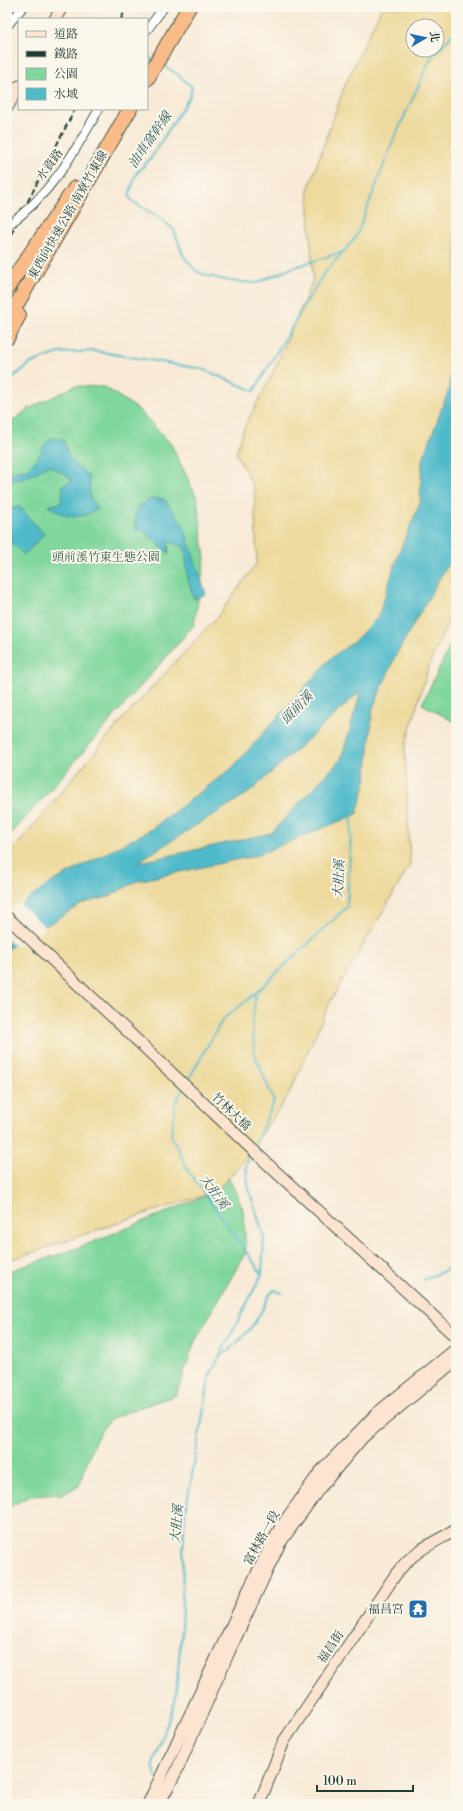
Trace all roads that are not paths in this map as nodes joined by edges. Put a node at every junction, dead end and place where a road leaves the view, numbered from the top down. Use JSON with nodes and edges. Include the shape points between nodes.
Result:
{"nodes":[{"id":1,"x":23,"y":7,"type":"edge"},
{"id":2,"x":62,"y":7,"type":"edge"},
{"id":3,"x":164,"y":7,"type":"edge"},
{"id":4,"x":179,"y":7,"type":"edge"},
{"id":5,"x":189,"y":7,"type":"edge"},
{"id":6,"x":56,"y":18,"type":"edge"},
{"id":7,"x":9,"y":21,"type":"edge"},
{"id":8,"x":148,"y":29,"type":"edge"},
{"id":9,"x":148,"y":60,"type":"edge"},
{"id":10,"x":148,"y":77,"type":"edge"},
{"id":11,"x":18,"y":88,"type":"edge"},
{"id":12,"x":7,"y":108,"type":"edge"},
{"id":13,"x":98,"y":110,"type":"edge"},
{"id":14,"x":119,"y":110,"type":"edge"},
{"id":15,"x":129,"y":110,"type":"edge"},
{"id":16,"x":78,"y":191,"type":"junction"},
{"id":17,"x":7,"y":226,"type":"edge"},
{"id":18,"x":7,"y":288,"type":"edge"},
{"id":19,"x":7,"y":304,"type":"edge"},
{"id":20,"x":7,"y":321,"type":"edge"},
{"id":21,"x":7,"y":338,"type":"edge"},
{"id":22,"x":7,"y":917,"type":"edge"},
{"id":23,"x":456,"y":1337,"type":"edge"},
{"id":24,"x":456,"y":1349,"type":"edge"},
{"id":25,"x":456,"y":1360,"type":"edge"},
{"id":26,"x":456,"y":1530,"type":"edge"},
{"id":27,"x":172,"y":1768,"type":"junction"},
{"id":28,"x":165,"y":1781,"type":"junction"},
{"id":29,"x":148,"y":1804,"type":"edge"},
{"id":30,"x":159,"y":1804,"type":"edge"},
{"id":31,"x":259,"y":1804,"type":"edge"}],
"edges":[{"from":1,"to":7,"type":"street"},
{"from":2,"to":6,"type":"main road"},
{"from":3,"to":8,"type":"street"},
{"from":4,"to":9,"type":"highway"},
{"from":5,"to":10,"type":"highway"},
{"from":11,"to":12,"type":"main road"},
{"from":13,"to":17,"type":"street","name":"水資路","bridge":true,"via":[[55,180],[39,199]]},
{"from":14,"to":16,"type":"highway","name":"東西向快速公路 南寮竹東線"},
{"from":15,"to":16,"type":"highway","name":"東西向快速公路 南寮竹東線"},
{"from":16,"to":18,"type":"highway"},
{"from":16,"to":19,"type":"highway","name":"東西向快速公路 南寮竹東線"},
{"from":16,"to":20,"type":"highway","name":"東西向快速公路 南寮竹東線"},
{"from":16,"to":21,"type":"highway","via":[[56,247]]},
{"from":22,"to":23,"type":"main road","name":"竹林大橋","via":[[275,1171]]},
{"from":24,"to":27,"type":"main road","name":"富林路一段","via":[[377,1413],[320,1472],[280,1528],[246,1595]]},
{"from":25,"to":27,"type":"main road","name":"富林路一段","via":[[363,1437],[319,1489],[280,1543]]},
{"from":26,"to":31,"type":"main road","name":"福昌街","via":[[406,1560],[284,1741]]},
{"from":27,"to":28,"type":"main road"},
{"from":28,"to":29,"type":"main road","via":[[154,1789]]},
{"from":28,"to":30,"type":"main road"}]}
